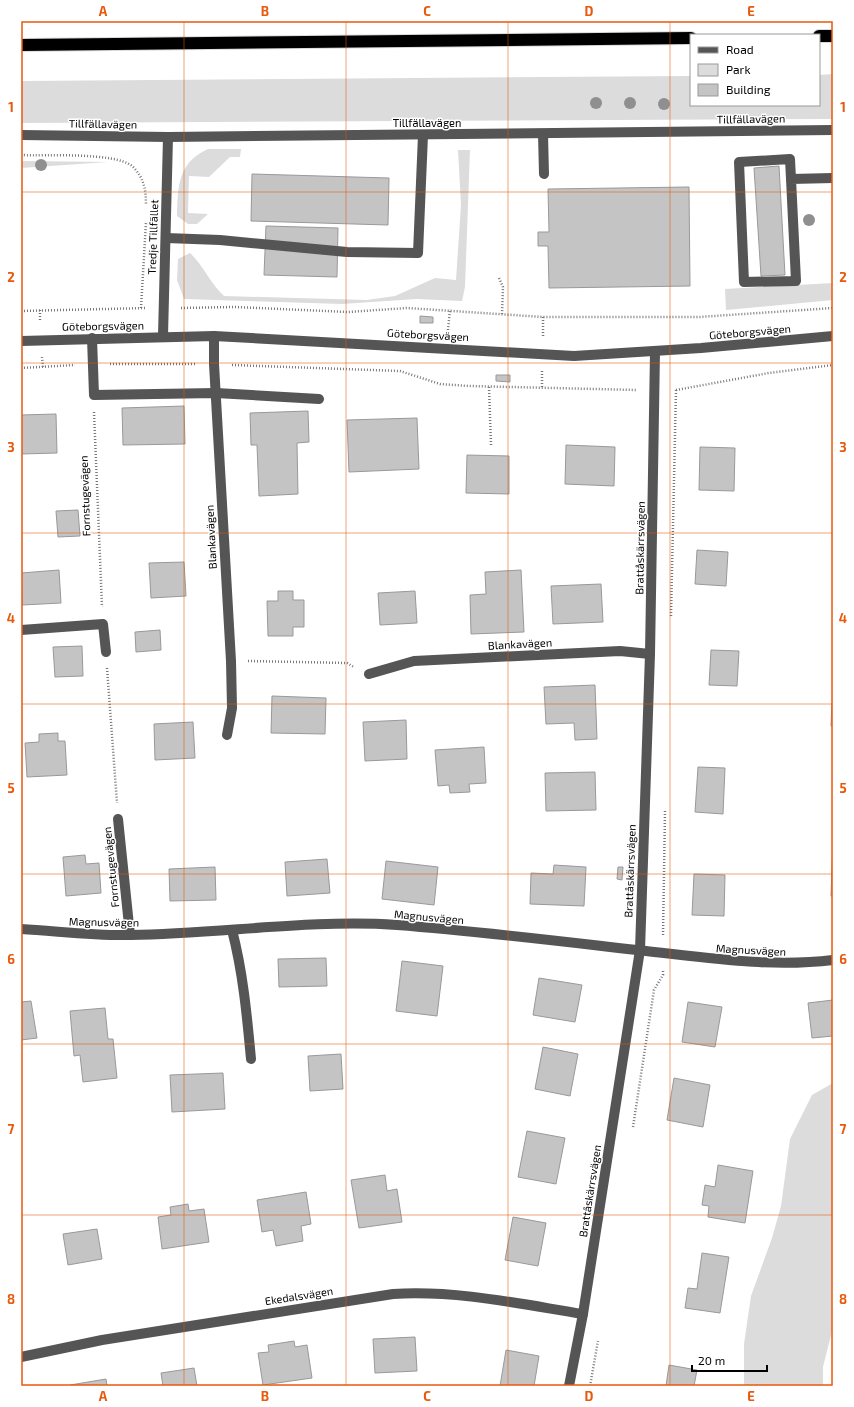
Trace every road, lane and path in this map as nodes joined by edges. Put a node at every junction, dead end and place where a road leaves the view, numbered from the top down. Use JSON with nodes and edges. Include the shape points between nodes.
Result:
{"nodes":[{"id":1,"x":820,"y":36,"type":"edge"},
{"id":2,"x":833,"y":36,"type":"edge"},
{"id":3,"x":690,"y":38,"type":"edge"},
{"id":4,"x":21,"y":45,"type":"edge"},
{"id":5,"x":833,"y":130,"type":"edge"},
{"id":6,"x":544,"y":134,"type":"junction"},
{"id":7,"x":21,"y":135,"type":"edge"},
{"id":8,"x":423,"y":135,"type":"junction"},
{"id":9,"x":168,"y":137,"type":"junction"},
{"id":10,"x":21,"y":155,"type":"edge"},
{"id":11,"x":544,"y":174,"type":"dead end"},
{"id":12,"x":833,"y":178,"type":"edge"},
{"id":13,"x":791,"y":179,"type":"junction"},
{"id":14,"x":146,"y":207,"type":"dead end"},
{"id":15,"x":146,"y":215,"type":"dead end"},
{"id":16,"x":166,"y":238,"type":"junction"},
{"id":17,"x":499,"y":278,"type":"dead end"},
{"id":18,"x":141,"y":308,"type":"junction"},
{"id":19,"x":162,"y":308,"type":"junction"},
{"id":20,"x":833,"y":308,"type":"edge"},
{"id":21,"x":450,"y":310,"type":"junction"},
{"id":22,"x":21,"y":311,"type":"edge"},
{"id":23,"x":502,"y":314,"type":"junction"},
{"id":24,"x":448,"y":330,"type":"dead end"},
{"id":25,"x":163,"y":336,"type":"junction"},
{"id":26,"x":214,"y":336,"type":"junction"},
{"id":27,"x":833,"y":336,"type":"edge"},
{"id":28,"x":92,"y":338,"type":"junction"},
{"id":29,"x":21,"y":341,"type":"edge"},
{"id":30,"x":655,"y":352,"type":"junction"},
{"id":31,"x":92,"y":364,"type":"junction"},
{"id":32,"x":214,"y":364,"type":"junction"},
{"id":33,"x":833,"y":364,"type":"edge"},
{"id":34,"x":21,"y":368,"type":"edge"},
{"id":35,"x":490,"y":387,"type":"junction"},
{"id":36,"x":629,"y":390,"type":"dead end"},
{"id":37,"x":676,"y":390,"type":"dead end"},
{"id":38,"x":216,"y":393,"type":"junction"},
{"id":39,"x":94,"y":395,"type":"junction"},
{"id":40,"x":319,"y":399,"type":"dead end"},
{"id":41,"x":491,"y":445,"type":"dead end"},
{"id":42,"x":103,"y":624,"type":"junction"},
{"id":43,"x":21,"y":630,"type":"edge"},
{"id":44,"x":106,"y":652,"type":"joint"},
{"id":45,"x":650,"y":654,"type":"junction"},
{"id":46,"x":231,"y":661,"type":"junction"},
{"id":47,"x":369,"y":674,"type":"joint"},
{"id":48,"x":227,"y":735,"type":"dead end"},
{"id":49,"x":118,"y":819,"type":"joint"},
{"id":50,"x":21,"y":929,"type":"edge"},
{"id":51,"x":232,"y":930,"type":"junction"},
{"id":52,"x":130,"y":935,"type":"junction"},
{"id":53,"x":640,"y":950,"type":"junction"},
{"id":54,"x":833,"y":960,"type":"edge"},
{"id":55,"x":251,"y":1059,"type":"dead end"},
{"id":56,"x":583,"y":1314,"type":"junction"},
{"id":57,"x":21,"y":1357,"type":"edge"},
{"id":58,"x":570,"y":1386,"type":"edge"}],
"edges":[{"from":1,"to":2,"type":"highway"},
{"from":3,"to":4,"type":"highway"},
{"from":5,"to":6,"type":"street","name":"Tillfällavägen"},
{"from":6,"to":8,"type":"street","name":"Tillfällavägen"},
{"from":6,"to":11,"type":"street"},
{"from":7,"to":9,"type":"street","name":"Tillfällavägen"},
{"from":8,"to":9,"type":"street","name":"Tillfällavägen"},
{"from":8,"to":16,"type":"street","via":[[418,253],[347,252],[220,240]]},
{"from":9,"to":16,"type":"street","name":"Tredje Tillfället"},
{"from":10,"to":14,"type":"path","via":[[97,157],[131,165],[141,177],[146,192]]},
{"from":12,"to":13,"type":"street"},
{"from":13,"to":13,"type":"street","via":[[796,281],[744,282],[739,162],[790,159]]},
{"from":15,"to":18,"type":"path"},
{"from":16,"to":19,"type":"street","name":"Tredje Tillfället"},
{"from":17,"to":23,"type":"path","via":[[503,287]]},
{"from":18,"to":19,"type":"path"},
{"from":18,"to":22,"type":"path"},
{"from":19,"to":21,"type":"path","via":[[235,307],[348,312],[407,308]]},
{"from":19,"to":25,"type":"street","name":"Tredje Tillfället"},
{"from":20,"to":23,"type":"path","via":[[711,317],[543,317]]},
{"from":21,"to":23,"type":"path"},
{"from":21,"to":24,"type":"path"},
{"from":25,"to":26,"type":"street","name":"Göteborgsvägen"},
{"from":25,"to":28,"type":"street","name":"Göteborgsvägen"},
{"from":26,"to":30,"type":"street","name":"Göteborgsvägen","via":[[574,356]]},
{"from":26,"to":32,"type":"street","name":"Blankavägen"},
{"from":27,"to":30,"type":"street","name":"Göteborgsvägen"},
{"from":28,"to":29,"type":"street","name":"Göteborgsvägen"},
{"from":28,"to":31,"type":"street"},
{"from":30,"to":45,"type":"street","name":"Brattåskärrsvägen"},
{"from":31,"to":32,"type":"path"},
{"from":31,"to":34,"type":"path"},
{"from":31,"to":39,"type":"street"},
{"from":32,"to":35,"type":"path","via":[[400,371],[440,384]]},
{"from":32,"to":38,"type":"street","name":"Blankavägen"},
{"from":33,"to":37,"type":"path"},
{"from":35,"to":36,"type":"path"},
{"from":35,"to":41,"type":"path"},
{"from":38,"to":39,"type":"street"},
{"from":38,"to":40,"type":"street"},
{"from":38,"to":46,"type":"street","name":"Blankavägen"},
{"from":39,"to":42,"type":"path","name":"Fornstugevägen"},
{"from":42,"to":43,"type":"street"},
{"from":42,"to":44,"type":"street"},
{"from":44,"to":49,"type":"path"},
{"from":45,"to":47,"type":"street","name":"Blankavägen","via":[[620,652],[414,661]]},
{"from":45,"to":53,"type":"street","name":"Brattåskärrsvägen"},
{"from":46,"to":47,"type":"path","via":[[347,663]]},
{"from":46,"to":48,"type":"street","name":"Blankavägen","via":[[232,708]]},
{"from":49,"to":52,"type":"street","name":"Fornstugevägen"},
{"from":50,"to":52,"type":"street","name":"Magnusvägen"},
{"from":51,"to":52,"type":"street","name":"Magnusvägen"},
{"from":51,"to":53,"type":"street","name":"Magnusvägen","via":[[348,924],[397,925]]},
{"from":51,"to":55,"type":"street","via":[[244,995]]},
{"from":53,"to":54,"type":"street","name":"Magnusvägen","via":[[714,960],[770,964]]},
{"from":53,"to":56,"type":"street","name":"Brattåskärrsvägen"},
{"from":56,"to":57,"type":"street","name":"Ekedalsvägen","via":[[454,1294],[393,1294],[102,1340]]},
{"from":56,"to":58,"type":"street","name":"Brattåskärrsvägen"}]}
